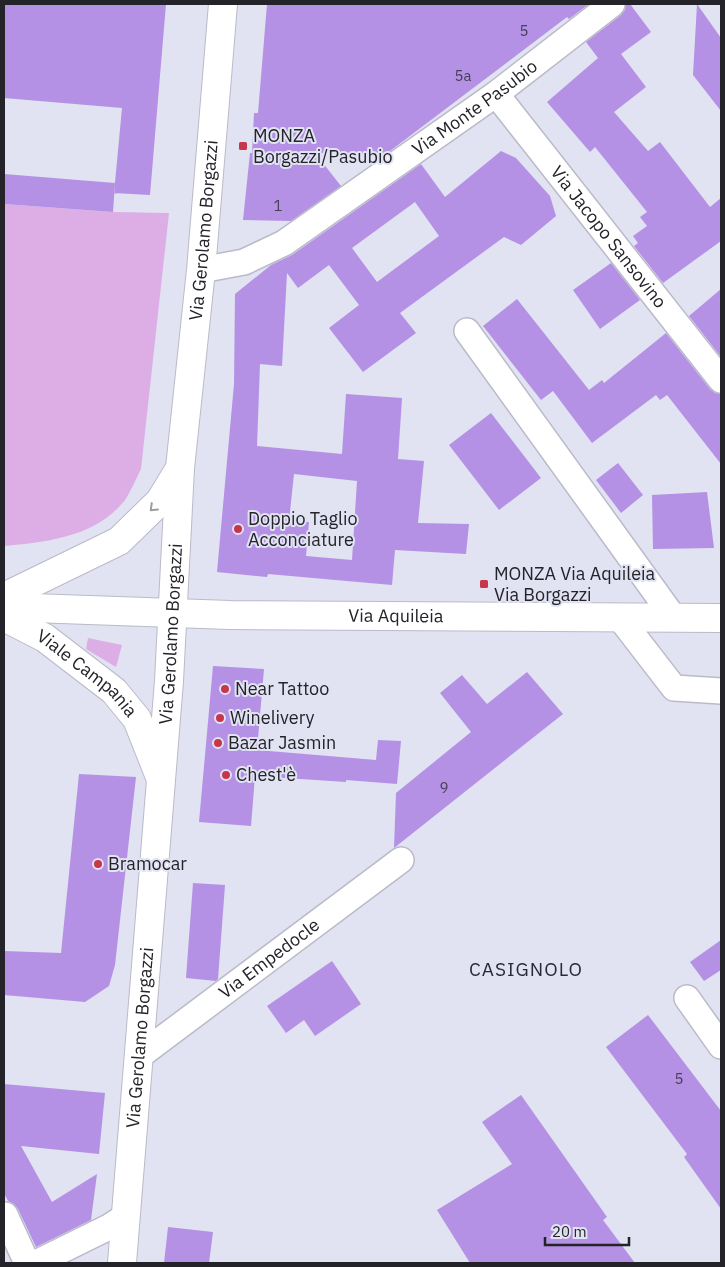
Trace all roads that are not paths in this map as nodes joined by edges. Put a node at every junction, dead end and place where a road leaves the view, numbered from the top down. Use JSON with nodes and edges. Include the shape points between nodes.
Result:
{"nodes":[{"id":1,"x":224,"y":4,"type":"edge"},
{"id":2,"x":612,"y":4,"type":"edge"},
{"id":3,"x":496,"y":94,"type":"junction"},
{"id":4,"x":201,"y":270,"type":"junction"},
{"id":5,"x":467,"y":330,"type":"dead end"},
{"id":6,"x":721,"y":380,"type":"edge"},
{"id":7,"x":180,"y":468,"type":"junction"},
{"id":8,"x":4,"y":597,"type":"edge"},
{"id":9,"x":4,"y":607,"type":"edge"},
{"id":10,"x":172,"y":614,"type":"junction"},
{"id":11,"x":4,"y":617,"type":"edge"},
{"id":12,"x":620,"y":618,"type":"junction"},
{"id":13,"x":674,"y":618,"type":"junction"},
{"id":14,"x":721,"y":618,"type":"edge"},
{"id":15,"x":721,"y":691,"type":"edge"},
{"id":16,"x":160,"y":777,"type":"junction"},
{"id":17,"x":401,"y":860,"type":"dead end"},
{"id":18,"x":687,"y":998,"type":"dead end"},
{"id":19,"x":721,"y":1046,"type":"edge"},
{"id":20,"x":138,"y":1057,"type":"junction"},
{"id":21,"x":4,"y":1215,"type":"edge"},
{"id":22,"x":126,"y":1216,"type":"junction"},
{"id":23,"x":27,"y":1263,"type":"edge"},
{"id":24,"x":36,"y":1263,"type":"edge"},
{"id":25,"x":122,"y":1263,"type":"edge"}],
"edges":[{"from":1,"to":4,"type":"main road","name":"Via Gerolamo Borgazzi"},
{"from":2,"to":3,"type":"street","name":"Via Monte Pasubio"},
{"from":3,"to":4,"type":"street","name":"Via Monte Pasubio","via":[[284,244],[244,262]]},
{"from":3,"to":6,"type":"street","name":"Via Jacopo Sansovino"},
{"from":4,"to":7,"type":"main road","name":"Via Gerolamo Borgazzi"},
{"from":5,"to":13,"type":"street"},
{"from":7,"to":8,"type":"main road","one_way":true,"via":[[160,501],[119,541]]},
{"from":7,"to":10,"type":"main road","name":"Via Gerolamo Borgazzi"},
{"from":9,"to":10,"type":"main road","name":"Viale Campania"},
{"from":10,"to":12,"type":"main road","name":"Via Aquileia"},
{"from":10,"to":16,"type":"main road","name":"Via Gerolamo Borgazzi"},
{"from":11,"to":16,"type":"main road","name":"Viale Campania","via":[[45,638],[114,691],[137,719]]},
{"from":12,"to":13,"type":"main road","name":"Via Aquileia"},
{"from":12,"to":15,"type":"street","via":[[674,688]]},
{"from":13,"to":14,"type":"main road","name":"Via Aquileia"},
{"from":16,"to":20,"type":"main road","name":"Via Gerolamo Borgazzi"},
{"from":17,"to":20,"type":"street","name":"Via Empedocle"},
{"from":18,"to":19,"type":"street"},
{"from":20,"to":22,"type":"main road","name":"Via Gerolamo Borgazzi"},
{"from":21,"to":23,"type":"street"},
{"from":22,"to":24,"type":"street"},
{"from":22,"to":25,"type":"main road","name":"Via Gerolamo Borgazzi"}]}
